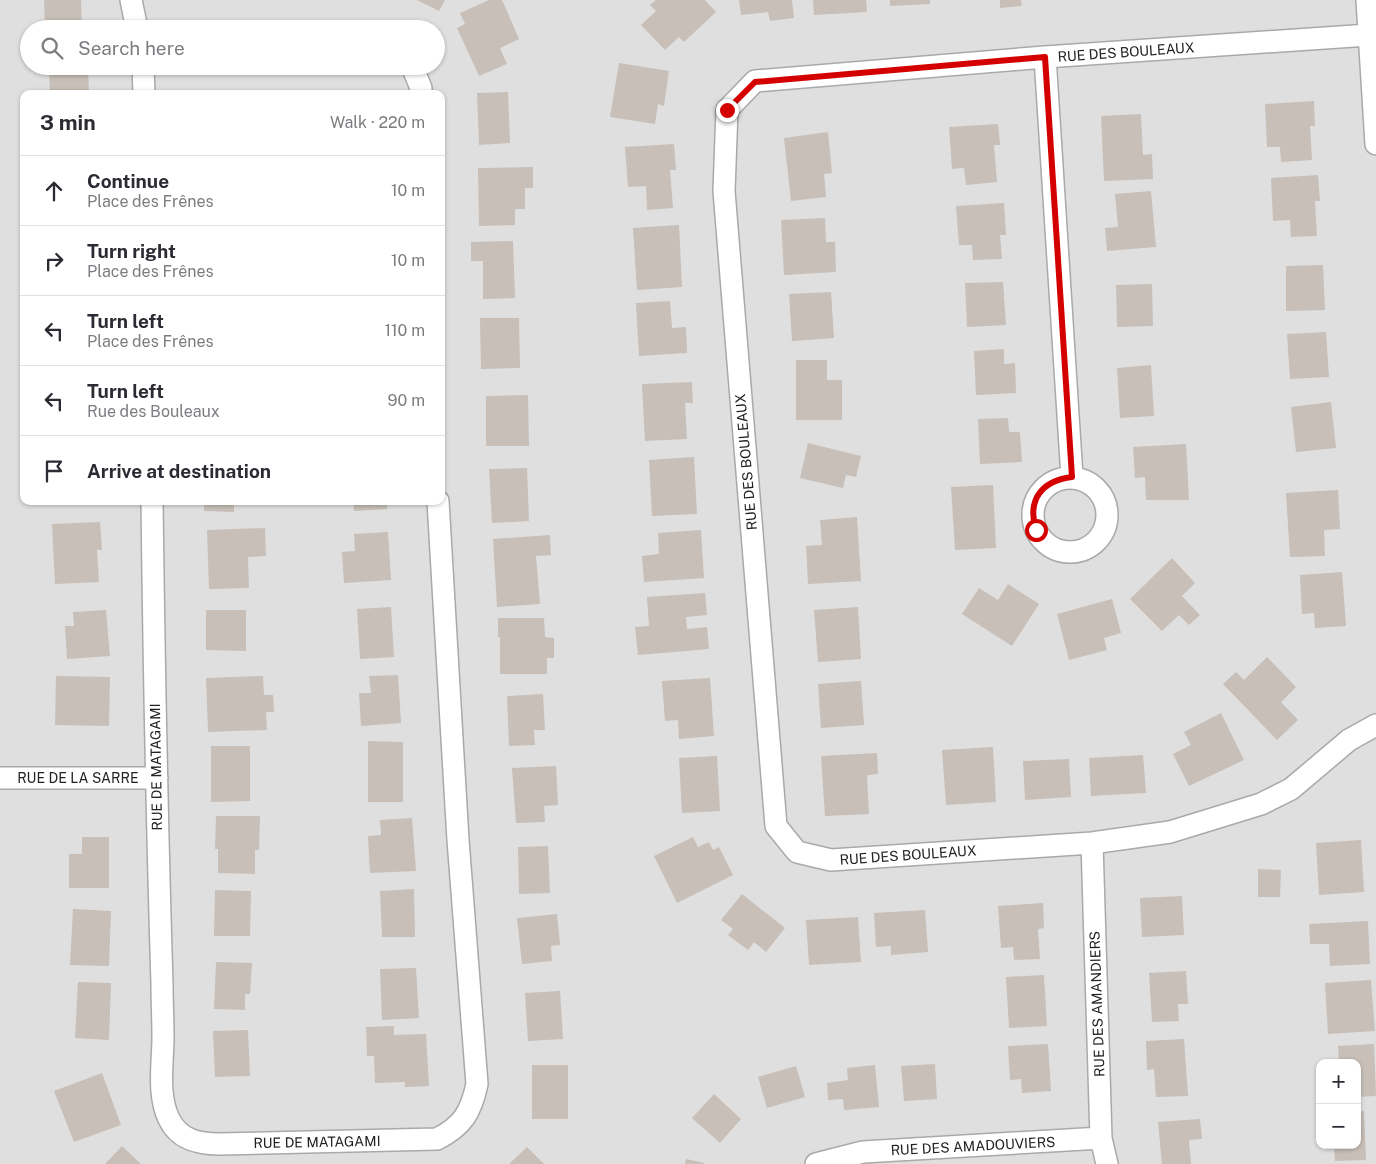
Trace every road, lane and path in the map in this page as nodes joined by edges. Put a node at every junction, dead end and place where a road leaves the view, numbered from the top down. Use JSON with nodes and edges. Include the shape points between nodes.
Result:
{"nodes":[{"id":1,"x":131,"y":0,"type":"edge"},
{"id":2,"x":1366,"y":0,"type":"edge"},
{"id":3,"x":135,"y":20,"type":"edge"},
{"id":4,"x":1369,"y":35,"type":"junction"},
{"id":5,"x":1045,"y":57,"type":"junction"},
{"id":6,"x":143,"y":75,"type":"edge"},
{"id":7,"x":416,"y":75,"type":"edge"},
{"id":8,"x":144,"y":90,"type":"edge"},
{"id":9,"x":421,"y":90,"type":"edge"},
{"id":10,"x":1376,"y":144,"type":"edge"},
{"id":11,"x":1072,"y":477,"type":"dead end"},
{"id":12,"x":152,"y":505,"type":"edge"},
{"id":13,"x":438,"y":505,"type":"edge"},
{"id":14,"x":1376,"y":725,"type":"edge"},
{"id":15,"x":0,"y":778,"type":"edge"},
{"id":16,"x":157,"y":778,"type":"junction"},
{"id":17,"x":1092,"y":843,"type":"junction"},
{"id":18,"x":1101,"y":1138,"type":"junction"},
{"id":19,"x":816,"y":1164,"type":"edge"},
{"id":20,"x":1107,"y":1164,"type":"edge"}],
"edges":[{"from":1,"to":3,"type":"street"},
{"from":2,"to":4,"type":"street"},
{"from":4,"to":5,"type":"street","name":"RUE DES BOULEAUX"},
{"from":4,"to":10,"type":"street"},
{"from":5,"to":11,"type":"street"},
{"from":5,"to":17,"type":"street","name":"RUE DES BOULEAUX","via":[[755,82],[727,110],[724,191],[776,826],[797,852],[831,860]]},
{"from":6,"to":8,"type":"street"},
{"from":7,"to":9,"type":"street"},
{"from":12,"to":16,"type":"street","name":"RUE DE MATAGAMI"},
{"from":13,"to":16,"type":"street","name":"RUE DE MATAGAMI","via":[[458,840],[477,1084],[473,1102],[453,1131],[437,1139],[201,1144],[186,1139],[177,1130],[169,1120],[162,1089]]},
{"from":14,"to":17,"type":"street","name":"RUE DES BOULEAUX","via":[[1349,740],[1291,788],[1261,804],[1170,832]]},
{"from":15,"to":16,"type":"street","name":"RUE DE LA SARRE"},
{"from":17,"to":18,"type":"street","name":"RUE DES AMANDIERS"},
{"from":18,"to":19,"type":"street","name":"RUE DES AMADOUVIERS","via":[[863,1152]]},
{"from":18,"to":20,"type":"street","name":"RUE DES AMANDIERS"}]}
